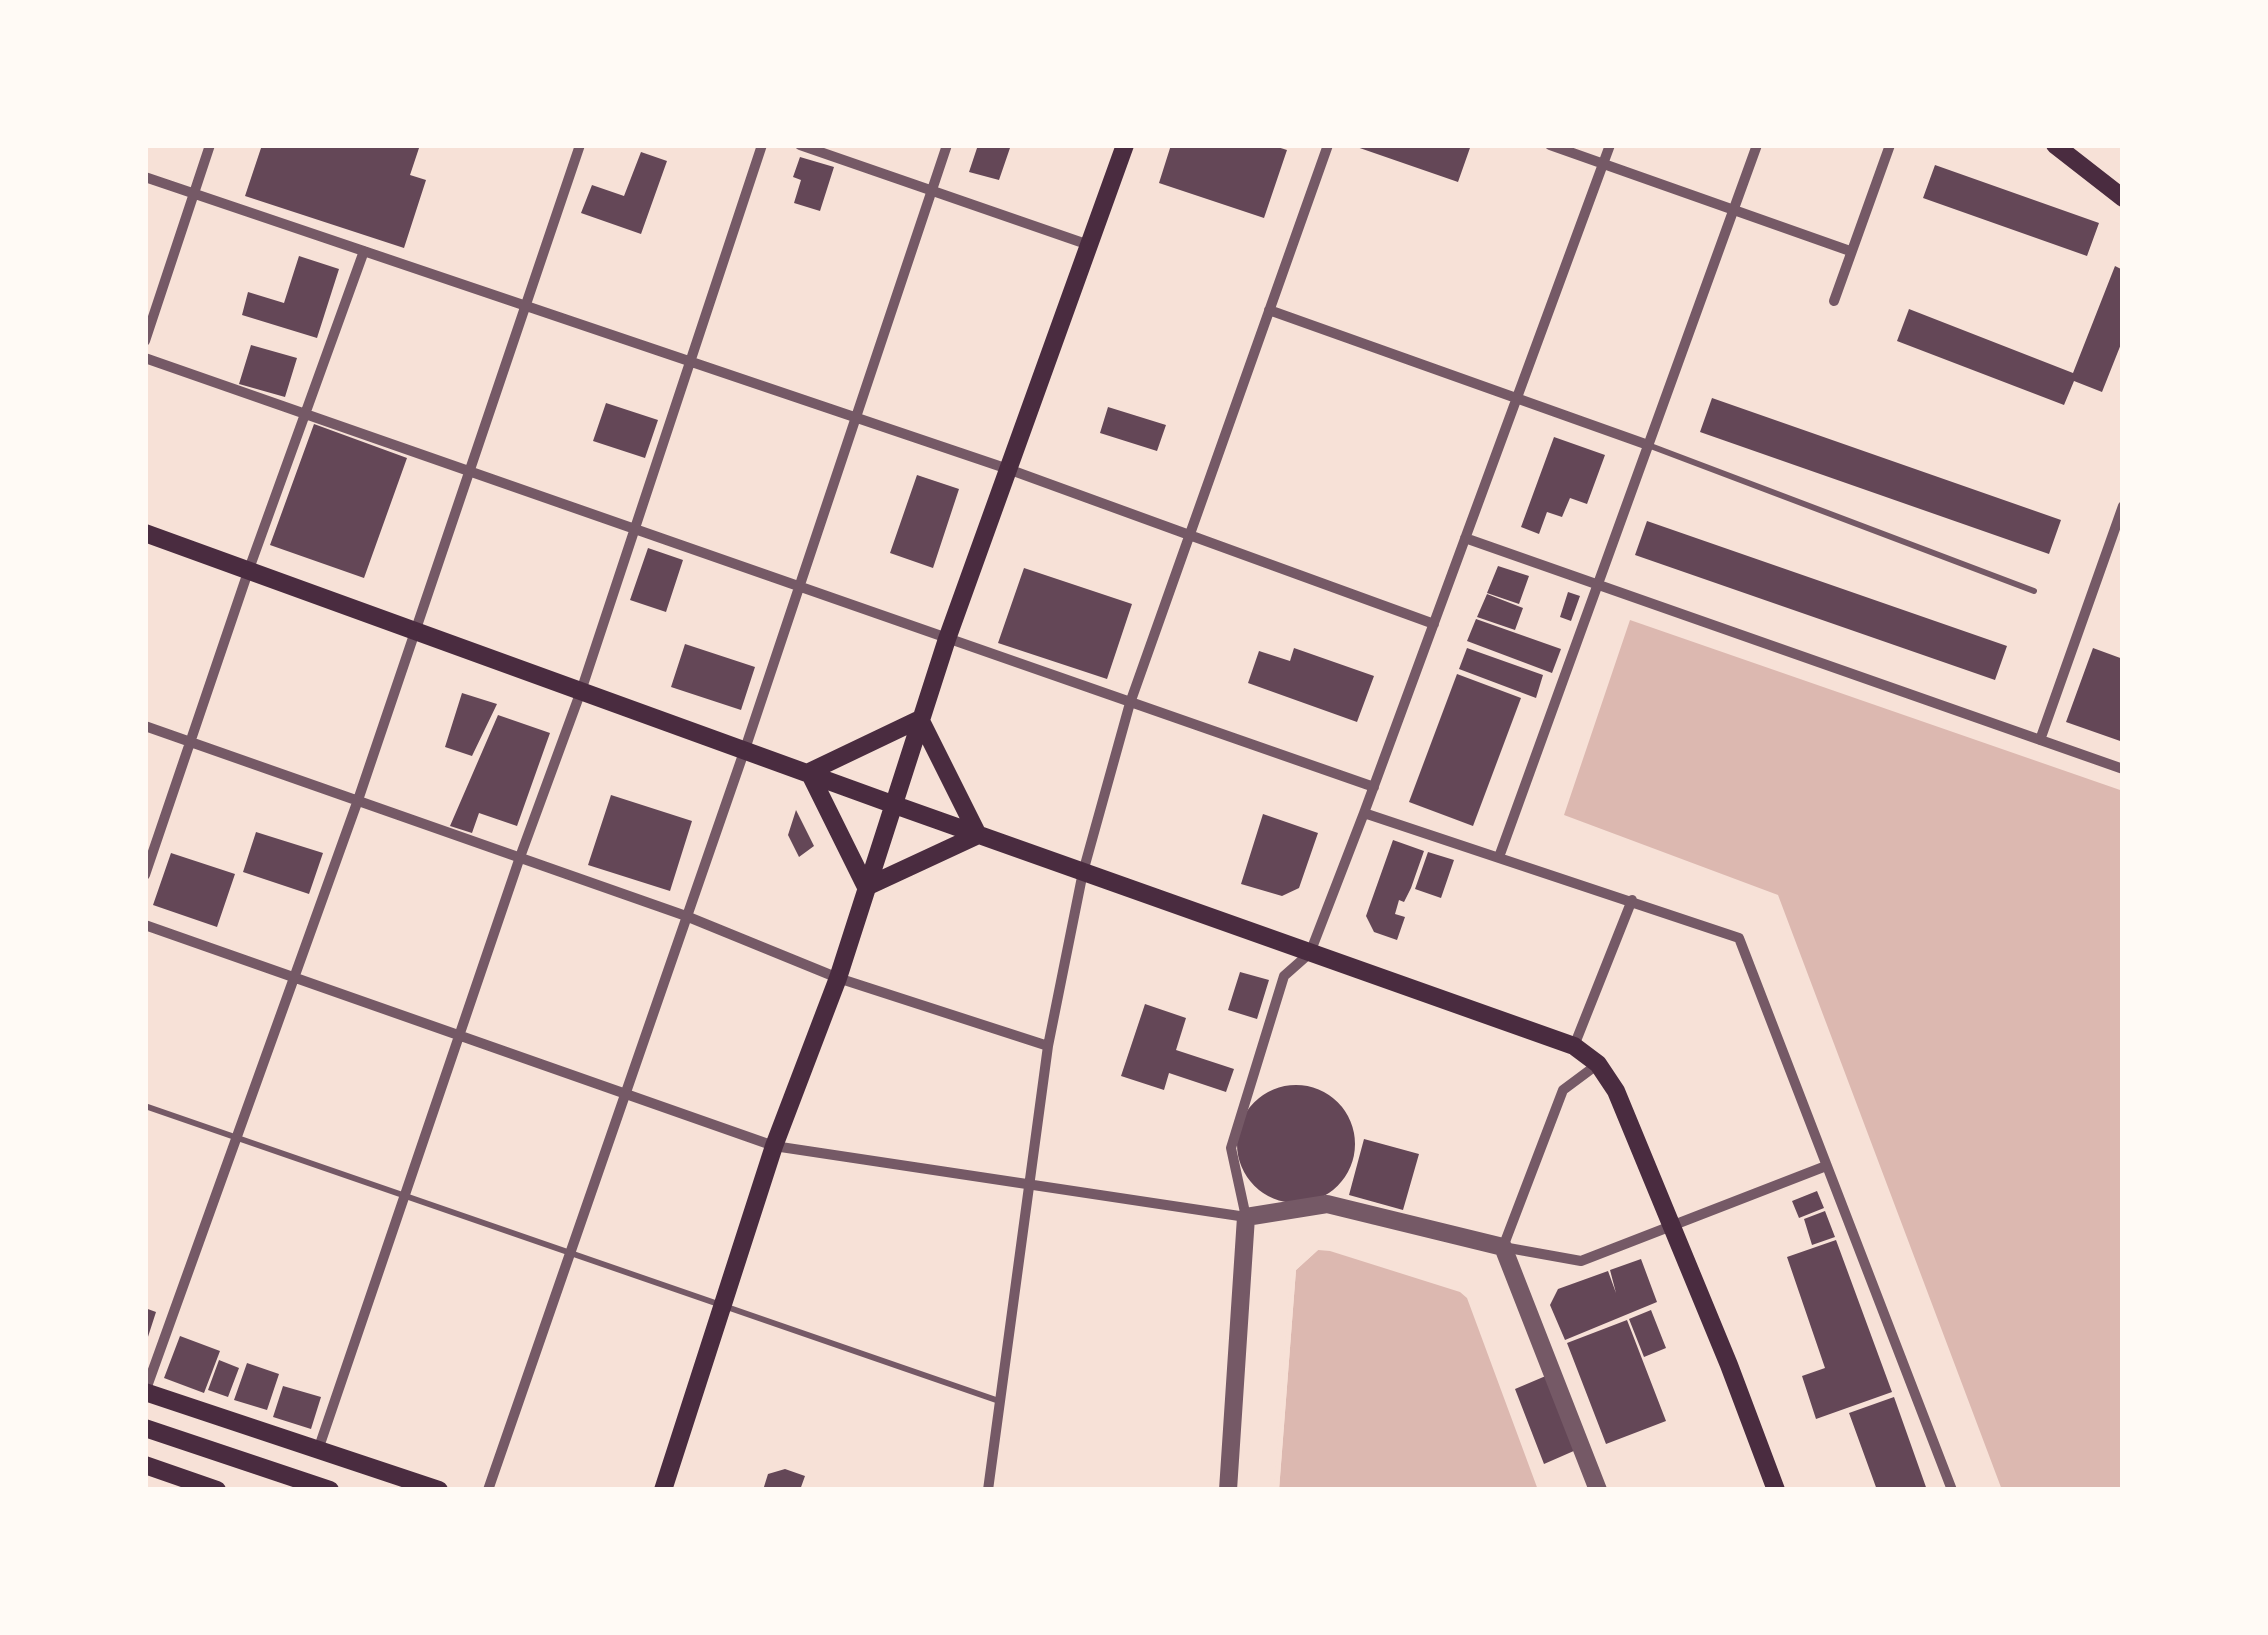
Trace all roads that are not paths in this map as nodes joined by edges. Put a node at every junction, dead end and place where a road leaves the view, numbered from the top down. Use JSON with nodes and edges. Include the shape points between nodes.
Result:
{"nodes":[{"id":1,"x":210,"y":145,"type":"edge"},
{"id":2,"x":580,"y":145,"type":"edge"},
{"id":3,"x":762,"y":145,"type":"edge"},
{"id":4,"x":800,"y":145,"type":"edge"},
{"id":5,"x":948,"y":145,"type":"edge"},
{"id":6,"x":1125,"y":145,"type":"edge"},
{"id":7,"x":1328,"y":145,"type":"edge"},
{"id":8,"x":1550,"y":145,"type":"edge"},
{"id":9,"x":1610,"y":145,"type":"edge"},
{"id":10,"x":1757,"y":145,"type":"edge"},
{"id":11,"x":1890,"y":145,"type":"edge"},
{"id":12,"x":2055,"y":145,"type":"edge"},
{"id":13,"x":1603,"y":163,"type":"junction"},
{"id":14,"x":145,"y":177,"type":"edge"},
{"id":15,"x":932,"y":191,"type":"junction"},
{"id":16,"x":194,"y":194,"type":"junction"},
{"id":17,"x":2123,"y":198,"type":"edge"},
{"id":18,"x":1734,"y":210,"type":"junction"},
{"id":19,"x":1089,"y":245,"type":"junction"},
{"id":20,"x":364,"y":251,"type":"junction"},
{"id":21,"x":1850,"y":251,"type":"junction"},
{"id":22,"x":1834,"y":301,"type":"dead end"},
{"id":23,"x":526,"y":306,"type":"junction"},
{"id":24,"x":1270,"y":310,"type":"junction"},
{"id":25,"x":145,"y":340,"type":"edge"},
{"id":26,"x":145,"y":358,"type":"edge"},
{"id":27,"x":689,"y":361,"type":"junction"},
{"id":28,"x":1517,"y":397,"type":"junction"},
{"id":29,"x":306,"y":415,"type":"junction"},
{"id":30,"x":855,"y":418,"type":"junction"},
{"id":31,"x":1648,"y":445,"type":"junction"},
{"id":32,"x":1008,"y":469,"type":"junction"},
{"id":33,"x":471,"y":472,"type":"junction"},
{"id":34,"x":2123,"y":506,"type":"edge"},
{"id":35,"x":632,"y":529,"type":"junction"},
{"id":36,"x":145,"y":533,"type":"edge"},
{"id":37,"x":1190,"y":535,"type":"junction"},
{"id":38,"x":1465,"y":538,"type":"junction"},
{"id":39,"x":249,"y":569,"type":"junction"},
{"id":40,"x":1598,"y":586,"type":"junction"},
{"id":41,"x":798,"y":587,"type":"junction"},
{"id":42,"x":2034,"y":591,"type":"dead end"},
{"id":43,"x":1434,"y":624,"type":"junction"},
{"id":44,"x":415,"y":631,"type":"junction"},
{"id":45,"x":947,"y":639,"type":"junction"},
{"id":46,"x":580,"y":691,"type":"junction"},
{"id":47,"x":1130,"y":703,"type":"junction"},
{"id":48,"x":920,"y":719,"type":"junction"},
{"id":49,"x":145,"y":726,"type":"edge"},
{"id":50,"x":2040,"y":740,"type":"junction"},
{"id":51,"x":191,"y":742,"type":"junction"},
{"id":52,"x":745,"y":748,"type":"junction"},
{"id":53,"x":2123,"y":769,"type":"edge"},
{"id":54,"x":808,"y":772,"type":"junction"},
{"id":55,"x":1374,"y":788,"type":"junction"},
{"id":56,"x":358,"y":800,"type":"junction"},
{"id":57,"x":892,"y":804,"type":"junction"},
{"id":58,"x":1364,"y":813,"type":"junction"},
{"id":59,"x":978,"y":835,"type":"junction"},
{"id":60,"x":1499,"y":857,"type":"junction"},
{"id":61,"x":520,"y":858,"type":"junction"},
{"id":62,"x":1083,"y":872,"type":"junction"},
{"id":63,"x":145,"y":875,"type":"edge"},
{"id":64,"x":866,"y":887,"type":"junction"},
{"id":65,"x":1632,"y":900,"type":"junction"},
{"id":66,"x":686,"y":916,"type":"junction"},
{"id":67,"x":145,"y":926,"type":"edge"},
{"id":68,"x":1310,"y":953,"type":"junction"},
{"id":69,"x":294,"y":978,"type":"junction"},
{"id":70,"x":838,"y":978,"type":"junction"},
{"id":71,"x":459,"y":1036,"type":"junction"},
{"id":72,"x":1048,"y":1046,"type":"junction"},
{"id":73,"x":1574,"y":1046,"type":"junction"},
{"id":74,"x":1598,"y":1064,"type":"junction"},
{"id":75,"x":624,"y":1094,"type":"junction"},
{"id":76,"x":145,"y":1106,"type":"edge"},
{"id":77,"x":237,"y":1137,"type":"junction"},
{"id":78,"x":774,"y":1146,"type":"junction"},
{"id":79,"x":1826,"y":1166,"type":"junction"},
{"id":80,"x":1028,"y":1184,"type":"junction"},
{"id":81,"x":405,"y":1194,"type":"junction"},
{"id":82,"x":1246,"y":1217,"type":"junction"},
{"id":83,"x":1670,"y":1225,"type":"junction"},
{"id":84,"x":1504,"y":1247,"type":"junction"},
{"id":85,"x":570,"y":1251,"type":"junction"},
{"id":86,"x":724,"y":1304,"type":"junction"},
{"id":87,"x":145,"y":1392,"type":"edge"},
{"id":88,"x":1000,"y":1401,"type":"junction"},
{"id":89,"x":145,"y":1428,"type":"edge"},
{"id":90,"x":318,"y":1450,"type":"junction"},
{"id":91,"x":145,"y":1465,"type":"edge"},
{"id":92,"x":217,"y":1490,"type":"edge"},
{"id":93,"x":330,"y":1490,"type":"edge"},
{"id":94,"x":439,"y":1490,"type":"edge"},
{"id":95,"x":488,"y":1490,"type":"edge"},
{"id":96,"x":663,"y":1490,"type":"edge"},
{"id":97,"x":988,"y":1490,"type":"edge"},
{"id":98,"x":1228,"y":1490,"type":"edge"},
{"id":99,"x":1598,"y":1490,"type":"edge"},
{"id":100,"x":1776,"y":1490,"type":"edge"},
{"id":101,"x":1952,"y":1490,"type":"edge"}],
"edges":[{"from":1,"to":16,"type":"street"},
{"from":2,"to":23,"type":"street"},
{"from":3,"to":27,"type":"street"},
{"from":4,"to":15,"type":"street"},
{"from":5,"to":15,"type":"street"},
{"from":6,"to":19,"type":"main road"},
{"from":7,"to":24,"type":"street"},
{"from":8,"to":13,"type":"street"},
{"from":9,"to":13,"type":"street"},
{"from":10,"to":18,"type":"street"},
{"from":11,"to":21,"type":"street"},
{"from":12,"to":17,"type":"main road"},
{"from":13,"to":18,"type":"street"},
{"from":13,"to":28,"type":"street"},
{"from":14,"to":16,"type":"street"},
{"from":15,"to":19,"type":"street"},
{"from":15,"to":30,"type":"street"},
{"from":16,"to":20,"type":"street"},
{"from":16,"to":25,"type":"street"},
{"from":18,"to":21,"type":"street"},
{"from":18,"to":31,"type":"street"},
{"from":19,"to":32,"type":"main road"},
{"from":20,"to":23,"type":"street"},
{"from":20,"to":29,"type":"street"},
{"from":21,"to":22,"type":"street"},
{"from":23,"to":27,"type":"street"},
{"from":23,"to":33,"type":"street"},
{"from":24,"to":28,"type":"street"},
{"from":24,"to":37,"type":"street"},
{"from":26,"to":29,"type":"street"},
{"from":27,"to":30,"type":"street"},
{"from":27,"to":35,"type":"street"},
{"from":28,"to":31,"type":"street"},
{"from":28,"to":38,"type":"street"},
{"from":29,"to":33,"type":"street"},
{"from":29,"to":39,"type":"street"},
{"from":30,"to":32,"type":"street"},
{"from":30,"to":41,"type":"street"},
{"from":31,"to":40,"type":"street"},
{"from":31,"to":42,"type":"lane"},
{"from":32,"to":37,"type":"street"},
{"from":32,"to":45,"type":"main road"},
{"from":33,"to":35,"type":"street"},
{"from":33,"to":44,"type":"street"},
{"from":34,"to":50,"type":"street"},
{"from":35,"to":41,"type":"street"},
{"from":35,"to":46,"type":"street"},
{"from":36,"to":39,"type":"main road"},
{"from":37,"to":43,"type":"street"},
{"from":37,"to":47,"type":"street"},
{"from":38,"to":40,"type":"street"},
{"from":38,"to":43,"type":"street"},
{"from":39,"to":44,"type":"main road"},
{"from":39,"to":51,"type":"street"},
{"from":40,"to":50,"type":"street"},
{"from":40,"to":60,"type":"street"},
{"from":41,"to":45,"type":"street"},
{"from":41,"to":52,"type":"street"},
{"from":43,"to":55,"type":"street"},
{"from":44,"to":46,"type":"main road"},
{"from":44,"to":56,"type":"street"},
{"from":45,"to":47,"type":"street"},
{"from":45,"to":48,"type":"main road"},
{"from":46,"to":52,"type":"main road"},
{"from":46,"to":61,"type":"street"},
{"from":47,"to":55,"type":"street"},
{"from":47,"to":62,"type":"street"},
{"from":48,"to":54,"type":"main road"},
{"from":48,"to":57,"type":"main road"},
{"from":48,"to":59,"type":"main road"},
{"from":49,"to":51,"type":"street"},
{"from":50,"to":53,"type":"street"},
{"from":51,"to":56,"type":"street"},
{"from":51,"to":63,"type":"street"},
{"from":52,"to":54,"type":"main road"},
{"from":52,"to":66,"type":"street"},
{"from":54,"to":57,"type":"main road"},
{"from":54,"to":64,"type":"main road"},
{"from":55,"to":58,"type":"street"},
{"from":56,"to":61,"type":"street"},
{"from":56,"to":69,"type":"street"},
{"from":57,"to":59,"type":"main road"},
{"from":57,"to":64,"type":"main road"},
{"from":58,"to":60,"type":"street"},
{"from":58,"to":68,"type":"street"},
{"from":59,"to":62,"type":"main road"},
{"from":59,"to":64,"type":"main road"},
{"from":60,"to":65,"type":"street"},
{"from":61,"to":66,"type":"street"},
{"from":61,"to":71,"type":"street"},
{"from":62,"to":68,"type":"main road"},
{"from":62,"to":72,"type":"street"},
{"from":64,"to":70,"type":"main road"},
{"from":65,"to":73,"type":"street"},
{"from":65,"to":79,"type":"street","via":[[1739,938]]},
{"from":66,"to":70,"type":"street"},
{"from":66,"to":75,"type":"street"},
{"from":67,"to":69,"type":"street"},
{"from":68,"to":73,"type":"main road"},
{"from":68,"to":82,"type":"street","via":[[1284,976],[1232,1148]]},
{"from":69,"to":71,"type":"street"},
{"from":69,"to":77,"type":"street"},
{"from":70,"to":72,"type":"street"},
{"from":70,"to":78,"type":"main road"},
{"from":71,"to":75,"type":"street"},
{"from":71,"to":81,"type":"street"},
{"from":72,"to":80,"type":"street"},
{"from":73,"to":74,"type":"main road"},
{"from":74,"to":83,"type":"main road","via":[[1616,1091]]},
{"from":74,"to":84,"type":"street","via":[[1563,1090]]},
{"from":75,"to":78,"type":"street"},
{"from":75,"to":85,"type":"street"},
{"from":76,"to":77,"type":"lane"},
{"from":77,"to":81,"type":"lane"},
{"from":77,"to":87,"type":"street"},
{"from":78,"to":80,"type":"street"},
{"from":78,"to":86,"type":"main road"},
{"from":79,"to":83,"type":"street"},
{"from":79,"to":101,"type":"street"},
{"from":80,"to":82,"type":"street"},
{"from":80,"to":88,"type":"street"},
{"from":81,"to":85,"type":"lane"},
{"from":81,"to":90,"type":"street"},
{"from":82,"to":84,"type":"street","via":[[1327,1204]]},
{"from":82,"to":98,"type":"street"},
{"from":83,"to":84,"type":"street","via":[[1582,1261]]},
{"from":83,"to":100,"type":"main road"},
{"from":84,"to":99,"type":"street"},
{"from":85,"to":86,"type":"lane"},
{"from":85,"to":95,"type":"street"},
{"from":86,"to":88,"type":"lane"},
{"from":86,"to":96,"type":"main road"},
{"from":87,"to":90,"type":"main road"},
{"from":88,"to":97,"type":"street"},
{"from":89,"to":93,"type":"main road"},
{"from":90,"to":94,"type":"main road"},
{"from":91,"to":92,"type":"main road"}]}
